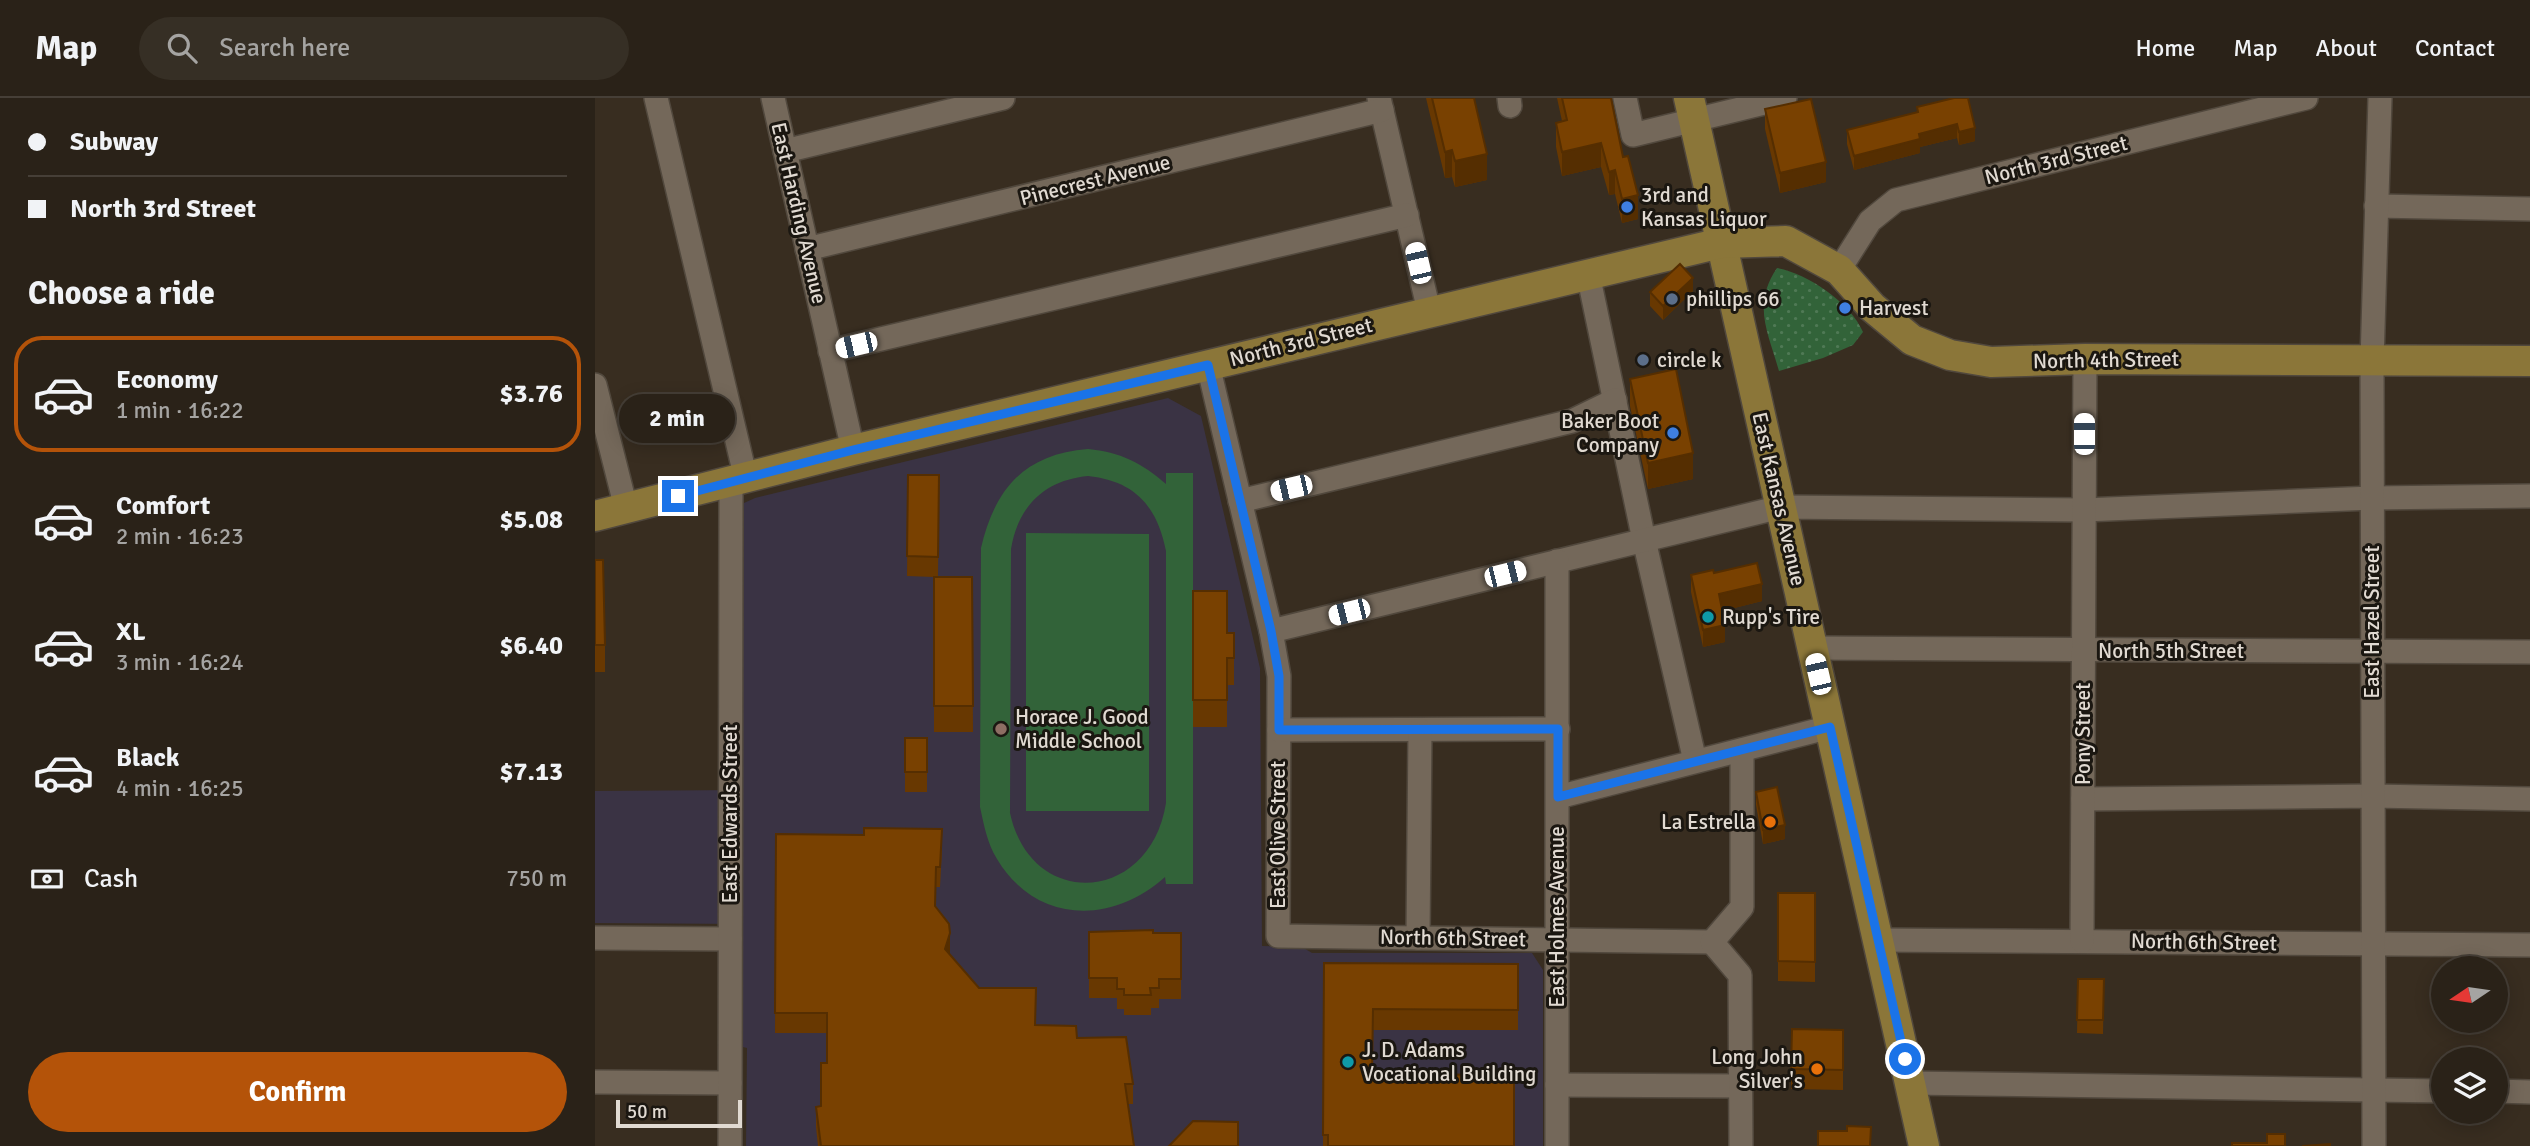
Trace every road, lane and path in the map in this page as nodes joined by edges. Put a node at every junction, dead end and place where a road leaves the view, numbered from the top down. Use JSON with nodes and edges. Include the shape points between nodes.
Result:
{"nodes":[{"id":1,"x":656,"y":98,"type":"edge"},
{"id":2,"x":773,"y":98,"type":"edge"},
{"id":3,"x":1003,"y":98,"type":"edge"},
{"id":4,"x":1625,"y":98,"type":"edge"},
{"id":5,"x":1784,"y":98,"type":"edge"},
{"id":6,"x":2306,"y":98,"type":"edge"},
{"id":7,"x":2380,"y":98,"type":"edge"},
{"id":8,"x":1381,"y":104,"type":"edge"},
{"id":9,"x":1691,"y":109,"type":"edge"},
{"id":10,"x":785,"y":151,"type":"junction"},
{"id":11,"x":2377,"y":206,"type":"junction"},
{"id":12,"x":2530,"y":209,"type":"edge"},
{"id":13,"x":1407,"y":215,"type":"junction"},
{"id":14,"x":1721,"y":243,"type":"junction"},
{"id":15,"x":807,"y":249,"type":"junction"},
{"id":16,"x":1839,"y":270,"type":"junction"},
{"id":17,"x":1588,"y":274,"type":"junction"},
{"id":18,"x":1429,"y":311,"type":"junction"},
{"id":19,"x":830,"y":351,"type":"junction"},
{"id":20,"x":2085,"y":359,"type":"junction"},
{"id":21,"x":2372,"y":360,"type":"junction"},
{"id":22,"x":2530,"y":361,"type":"edge"},
{"id":23,"x":1208,"y":365,"type":"junction"},
{"id":24,"x":596,"y":392,"type":"edge"},
{"id":25,"x":1615,"y":400,"type":"junction"},
{"id":26,"x":853,"y":450,"type":"junction"},
{"id":27,"x":738,"y":481,"type":"junction"},
{"id":28,"x":2530,"y":495,"type":"edge"},
{"id":29,"x":2372,"y":498,"type":"junction"},
{"id":30,"x":1240,"y":501,"type":"junction"},
{"id":31,"x":1781,"y":507,"type":"junction"},
{"id":32,"x":625,"y":508,"type":"junction"},
{"id":33,"x":2084,"y":510,"type":"junction"},
{"id":34,"x":595,"y":516,"type":"edge"},
{"id":35,"x":1644,"y":540,"type":"junction"},
{"id":36,"x":1557,"y":561,"type":"junction"},
{"id":37,"x":1271,"y":631,"type":"junction"},
{"id":38,"x":1812,"y":648,"type":"junction"},
{"id":39,"x":2083,"y":651,"type":"junction"},
{"id":40,"x":2373,"y":652,"type":"junction"},
{"id":41,"x":2530,"y":652,"type":"edge"},
{"id":42,"x":1830,"y":727,"type":"junction"},
{"id":43,"x":1558,"y":729,"type":"junction"},
{"id":44,"x":1279,"y":730,"type":"junction"},
{"id":45,"x":1420,"y":730,"type":"junction"},
{"id":46,"x":1742,"y":750,"type":"junction"},
{"id":47,"x":1695,"y":761,"type":"junction"},
{"id":48,"x":2373,"y":796,"type":"junction"},
{"id":49,"x":1558,"y":797,"type":"junction"},
{"id":50,"x":2083,"y":799,"type":"junction"},
{"id":51,"x":2530,"y":799,"type":"edge"},
{"id":52,"x":1278,"y":936,"type":"joint"},
{"id":53,"x":595,"y":938,"type":"edge"},
{"id":54,"x":1418,"y":938,"type":"junction"},
{"id":55,"x":730,"y":939,"type":"junction"},
{"id":56,"x":1557,"y":940,"type":"junction"},
{"id":57,"x":1878,"y":940,"type":"junction"},
{"id":58,"x":2082,"y":941,"type":"junction"},
{"id":59,"x":1712,"y":942,"type":"junction"},
{"id":60,"x":2374,"y":944,"type":"junction"},
{"id":61,"x":2530,"y":945,"type":"edge"},
{"id":62,"x":595,"y":1082,"type":"edge"},
{"id":63,"x":730,"y":1083,"type":"junction"},
{"id":64,"x":1910,"y":1083,"type":"junction"},
{"id":65,"x":1557,"y":1085,"type":"junction"},
{"id":66,"x":1741,"y":1086,"type":"junction"},
{"id":67,"x":2374,"y":1090,"type":"junction"},
{"id":68,"x":2431,"y":1091,"type":"edge"},
{"id":69,"x":2508,"y":1091,"type":"edge"},
{"id":70,"x":2530,"y":1092,"type":"edge"},
{"id":71,"x":730,"y":1146,"type":"edge"},
{"id":72,"x":1557,"y":1146,"type":"edge"},
{"id":73,"x":1741,"y":1146,"type":"edge"},
{"id":74,"x":1924,"y":1146,"type":"edge"},
{"id":75,"x":2374,"y":1146,"type":"edge"}],
"edges":[{"from":1,"to":27,"type":"street","name":"East Edwards Street"},
{"from":2,"to":10,"type":"street","name":"East Harding Avenue"},
{"from":3,"to":10,"type":"street"},
{"from":4,"to":9,"type":"street","via":[[1633,135]]},
{"from":5,"to":9,"type":"street"},
{"from":6,"to":16,"type":"street","name":"North 3rd Street","via":[[1896,200],[1870,220]]},
{"from":7,"to":11,"type":"street","name":"East Hazel Street"},
{"from":8,"to":13,"type":"street"},
{"from":8,"to":15,"type":"street","name":"Pinecrest Avenue"},
{"from":9,"to":14,"type":"main road","name":"East Kansas Avenue"},
{"from":10,"to":15,"type":"street","name":"East Harding Avenue"},
{"from":11,"to":12,"type":"street"},
{"from":11,"to":21,"type":"street","name":"East Hazel Street"},
{"from":13,"to":18,"type":"street"},
{"from":13,"to":19,"type":"street"},
{"from":14,"to":16,"type":"main road","name":"North 4th Street","via":[[1786,241]]},
{"from":14,"to":17,"type":"main road","name":"North 3rd Street"},
{"from":14,"to":31,"type":"main road","name":"East Kansas Avenue"},
{"from":15,"to":19,"type":"street","name":"East Harding Avenue"},
{"from":16,"to":20,"type":"main road","name":"North 4th Street","via":[[1912,340],[1950,355],[1991,362]]},
{"from":17,"to":18,"type":"main road","name":"North 3rd Street"},
{"from":17,"to":25,"type":"street"},
{"from":18,"to":23,"type":"main road","name":"North 3rd Street"},
{"from":19,"to":26,"type":"street","name":"East Harding Avenue"},
{"from":20,"to":21,"type":"main road","name":"North 4th Street"},
{"from":20,"to":33,"type":"street","name":"Pony Street"},
{"from":21,"to":22,"type":"main road","name":"North 4th Street"},
{"from":21,"to":29,"type":"street","name":"East Hazel Street"},
{"from":23,"to":26,"type":"main road","name":"North 3rd Street"},
{"from":23,"to":30,"type":"street","name":"East Olive Street"},
{"from":24,"to":32,"type":"street"},
{"from":25,"to":30,"type":"street","via":[[1572,421]]},
{"from":25,"to":35,"type":"street"},
{"from":26,"to":27,"type":"main road","name":"North 3rd Street"},
{"from":27,"to":32,"type":"main road","name":"North 3rd Street"},
{"from":27,"to":55,"type":"street","name":"East Edwards Street"},
{"from":28,"to":29,"type":"street"},
{"from":29,"to":33,"type":"street"},
{"from":29,"to":40,"type":"street","name":"East Hazel Street"},
{"from":30,"to":37,"type":"street","name":"East Olive Street"},
{"from":31,"to":33,"type":"street"},
{"from":31,"to":35,"type":"street"},
{"from":31,"to":38,"type":"main road","name":"East Kansas Avenue"},
{"from":32,"to":34,"type":"main road","name":"North 3rd Street"},
{"from":33,"to":39,"type":"street","name":"Pony Street"},
{"from":35,"to":36,"type":"street"},
{"from":35,"to":47,"type":"street"},
{"from":36,"to":37,"type":"street"},
{"from":36,"to":43,"type":"street","name":"East Holmes Avenue"},
{"from":37,"to":44,"type":"street","name":"East Olive Street","via":[[1279,676]]},
{"from":38,"to":39,"type":"street","name":"North 5th Street"},
{"from":38,"to":42,"type":"main road","name":"East Kansas Avenue"},
{"from":39,"to":40,"type":"street","name":"North 5th Street"},
{"from":39,"to":50,"type":"street","name":"Pony Street"},
{"from":40,"to":41,"type":"street","name":"North 5th Street"},
{"from":40,"to":48,"type":"street","name":"East Hazel Street"},
{"from":42,"to":46,"type":"street"},
{"from":42,"to":57,"type":"main road","name":"East Kansas Avenue"},
{"from":43,"to":45,"type":"street"},
{"from":43,"to":49,"type":"street","name":"East Holmes Avenue"},
{"from":44,"to":45,"type":"street"},
{"from":44,"to":52,"type":"street","name":"East Olive Street"},
{"from":45,"to":54,"type":"street"},
{"from":46,"to":47,"type":"street"},
{"from":46,"to":59,"type":"street","via":[[1742,908]]},
{"from":47,"to":49,"type":"street"},
{"from":48,"to":50,"type":"street"},
{"from":48,"to":51,"type":"street"},
{"from":48,"to":60,"type":"street","name":"East Hazel Street"},
{"from":49,"to":56,"type":"street","name":"East Holmes Avenue"},
{"from":50,"to":58,"type":"street","name":"Pony Street"},
{"from":52,"to":54,"type":"street","name":"North 6th Street"},
{"from":53,"to":55,"type":"street"},
{"from":54,"to":56,"type":"street","name":"North 6th Street"},
{"from":55,"to":63,"type":"street","name":"East Edwards Street"},
{"from":56,"to":59,"type":"street","name":"North 6th Street"},
{"from":56,"to":65,"type":"street","name":"East Holmes Avenue"},
{"from":57,"to":58,"type":"street","name":"North 6th Street"},
{"from":57,"to":64,"type":"main road","name":"East Kansas Avenue"},
{"from":58,"to":60,"type":"street","name":"North 6th Street"},
{"from":59,"to":66,"type":"street","via":[[1741,975]]},
{"from":60,"to":61,"type":"street","name":"North 6th Street"},
{"from":60,"to":67,"type":"street","name":"East Hazel Street"},
{"from":62,"to":63,"type":"street"},
{"from":63,"to":71,"type":"street","name":"East Edwards Street"},
{"from":64,"to":67,"type":"street"},
{"from":64,"to":74,"type":"main road","name":"East Kansas Avenue"},
{"from":65,"to":66,"type":"street"},
{"from":65,"to":72,"type":"street","name":"East Holmes Avenue"},
{"from":66,"to":73,"type":"street"},
{"from":67,"to":68,"type":"street"},
{"from":67,"to":75,"type":"street","name":"East Hazel Street"},
{"from":69,"to":70,"type":"street"}]}
